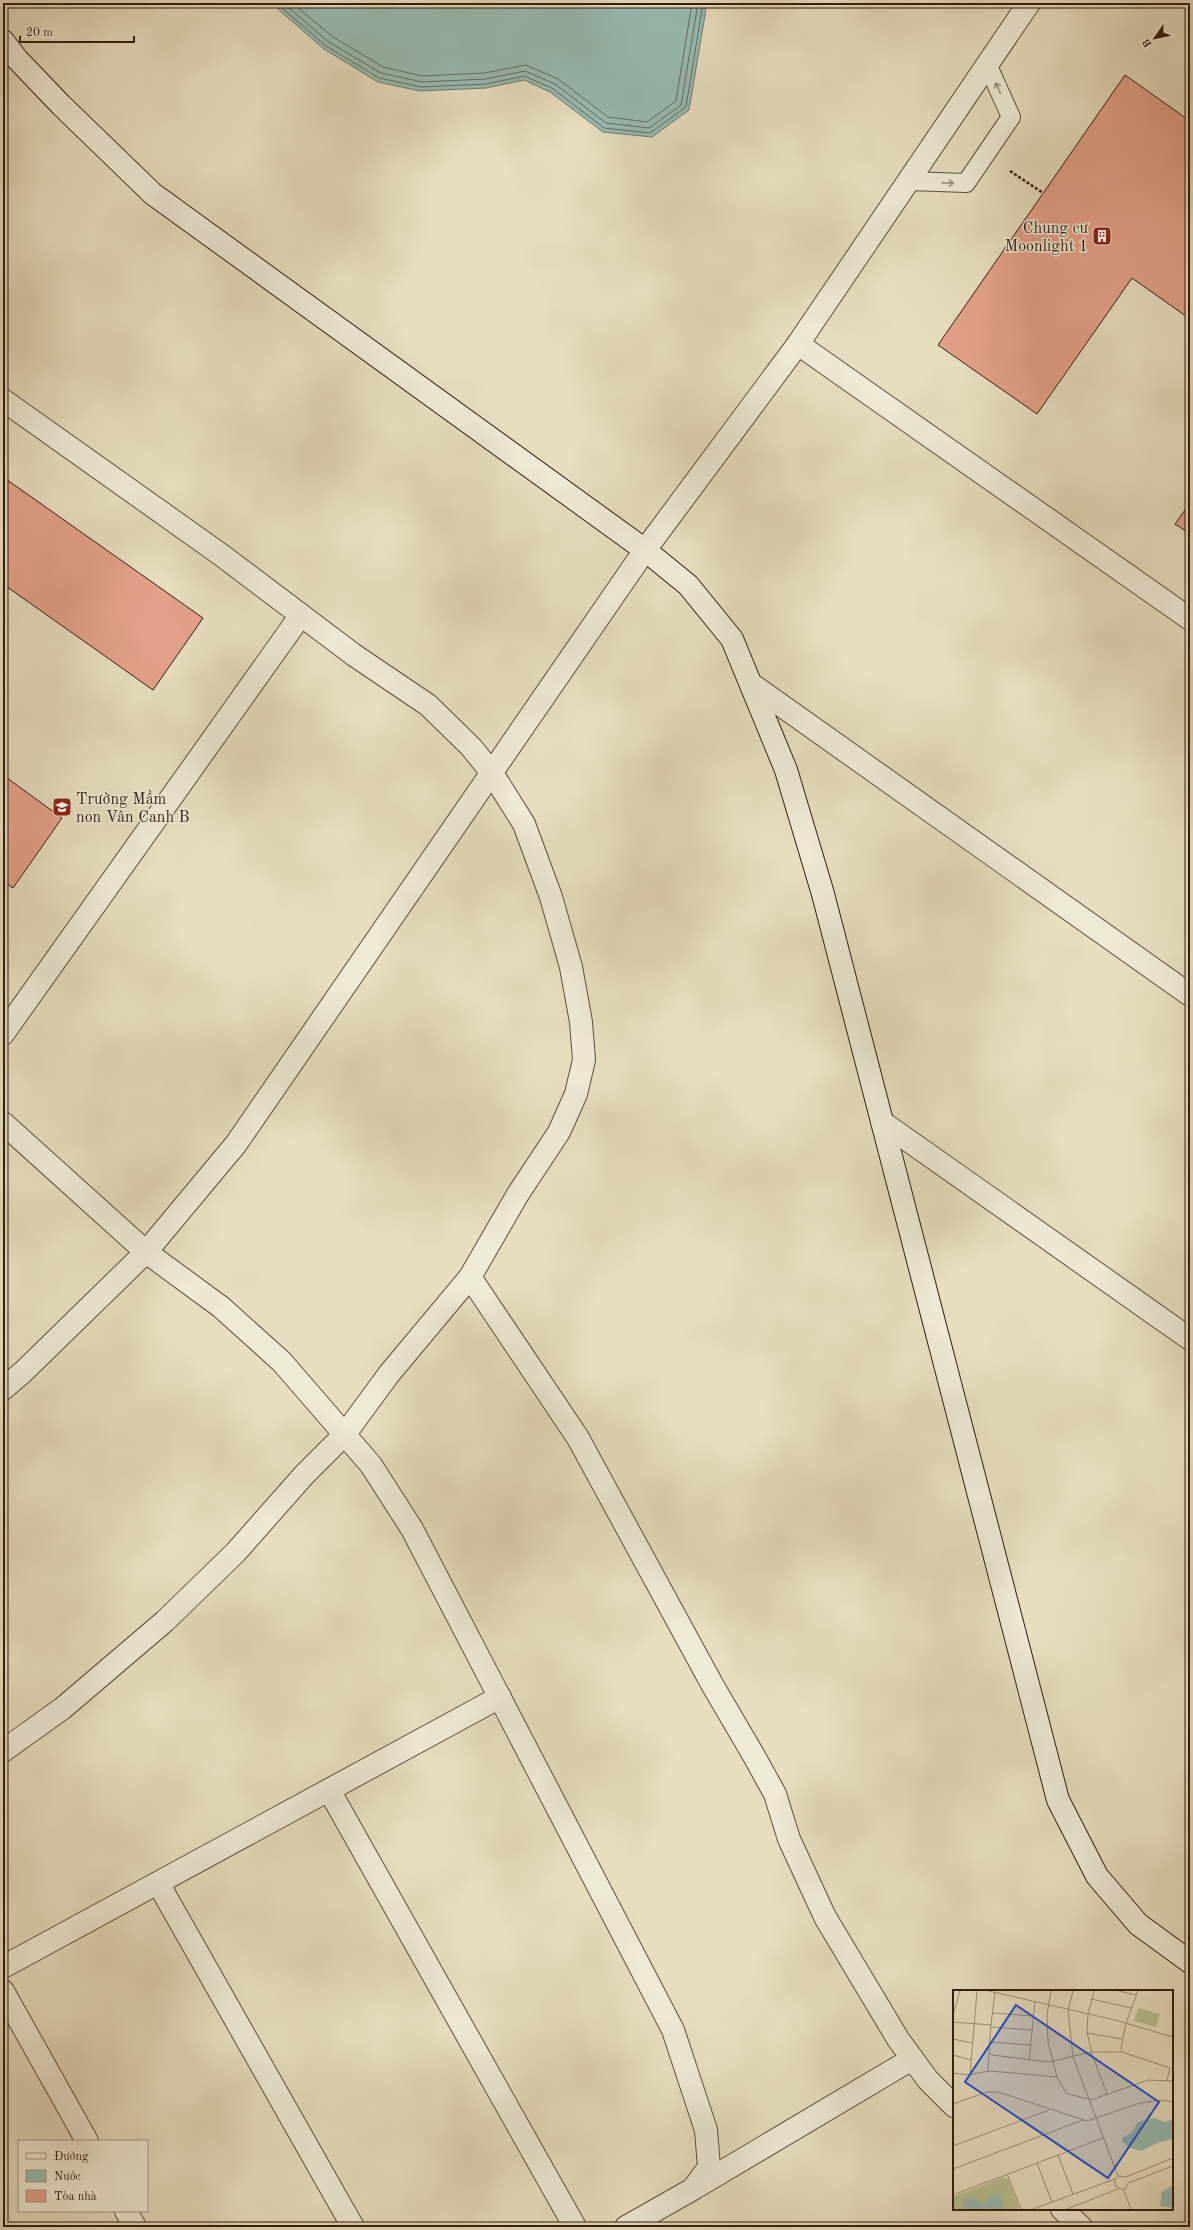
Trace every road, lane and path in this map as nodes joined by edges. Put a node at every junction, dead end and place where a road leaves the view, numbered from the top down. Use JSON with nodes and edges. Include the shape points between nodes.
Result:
{"nodes":[{"id":1,"x":1029,"y":3,"type":"edge"},
{"id":2,"x":3,"y":41,"type":"edge"},
{"id":3,"x":988,"y":66,"type":"junction"},
{"id":4,"x":986,"y":154,"type":"junction"},
{"id":5,"x":909,"y":181,"type":"junction"},
{"id":6,"x":1043,"y":193,"type":"dead end"},
{"id":7,"x":798,"y":344,"type":"junction"},
{"id":8,"x":3,"y":400,"type":"edge"},
{"id":9,"x":645,"y":550,"type":"junction"},
{"id":10,"x":301,"y":615,"type":"junction"},
{"id":11,"x":1190,"y":619,"type":"edge"},
{"id":12,"x":751,"y":684,"type":"junction"},
{"id":13,"x":492,"y":773,"type":"junction"},
{"id":14,"x":1190,"y":995,"type":"edge"},
{"id":15,"x":3,"y":1034,"type":"edge"},
{"id":16,"x":882,"y":1122,"type":"junction"},
{"id":17,"x":3,"y":1123,"type":"edge"},
{"id":18,"x":146,"y":1252,"type":"junction"},
{"id":19,"x":470,"y":1277,"type":"junction"},
{"id":20,"x":1190,"y":1339,"type":"edge"},
{"id":21,"x":3,"y":1389,"type":"edge"},
{"id":22,"x":345,"y":1434,"type":"junction"},
{"id":23,"x":500,"y":1697,"type":"junction"},
{"id":24,"x":3,"y":1751,"type":"edge"},
{"id":25,"x":329,"y":1790,"type":"junction"},
{"id":26,"x":158,"y":1883,"type":"junction"},
{"id":27,"x":1190,"y":1962,"type":"edge"},
{"id":28,"x":3,"y":1967,"type":"edge"},
{"id":29,"x":3,"y":1992,"type":"edge"},
{"id":30,"x":912,"y":2059,"type":"junction"},
{"id":31,"x":953,"y":2105,"type":"edge"},
{"id":32,"x":86,"y":2140,"type":"edge"},
{"id":33,"x":693,"y":2189,"type":"junction"},
{"id":34,"x":1063,"y":2210,"type":"edge"},
{"id":35,"x":127,"y":2212,"type":"edge"},
{"id":36,"x":135,"y":2227,"type":"edge"},
{"id":37,"x":353,"y":2227,"type":"edge"},
{"id":38,"x":575,"y":2227,"type":"edge"},
{"id":39,"x":626,"y":2227,"type":"edge"},
{"id":40,"x":1081,"y":2227,"type":"edge"}],
"edges":[{"from":1,"to":3,"type":"street"},
{"from":2,"to":9,"type":"street","via":[[61,105],[153,194]]},
{"from":4,"to":3,"type":"lane","one_way":true,"via":[[1011,117]]},
{"from":3,"to":5,"type":"street"},
{"from":5,"to":4,"type":"lane","one_way":true,"via":[[966,183]]},
{"from":4,"to":6,"type":"path"},
{"from":5,"to":7,"type":"street"},
{"from":7,"to":9,"type":"street"},
{"from":7,"to":11,"type":"street"},
{"from":8,"to":10,"type":"street","via":[[220,554]]},
{"from":9,"to":12,"type":"street","via":[[688,585],[732,639]]},
{"from":9,"to":13,"type":"street"},
{"from":10,"to":13,"type":"street","via":[[428,705],[471,747]]},
{"from":10,"to":15,"type":"street"},
{"from":12,"to":14,"type":"street"},
{"from":12,"to":16,"type":"street","via":[[788,777],[822,894]]},
{"from":13,"to":18,"type":"street","via":[[236,1144]]},
{"from":13,"to":19,"type":"street","via":[[524,824],[550,897],[571,967],[581,1022],[584,1060],[576,1094],[559,1132],[518,1194]]},
{"from":16,"to":20,"type":"street"},
{"from":16,"to":27,"type":"street","via":[[1058,1800],[1097,1876],[1138,1924]]},
{"from":17,"to":18,"type":"street"},
{"from":18,"to":21,"type":"street"},
{"from":18,"to":22,"type":"street","via":[[221,1307],[282,1362]]},
{"from":19,"to":22,"type":"street","via":[[389,1374]]},
{"from":19,"to":30,"type":"street","via":[[578,1438],[775,1794],[789,1839],[825,1917]]},
{"from":22,"to":23,"type":"street","via":[[371,1465],[412,1529]]},
{"from":22,"to":24,"type":"street","via":[[304,1475],[236,1552],[165,1621],[63,1708]]},
{"from":23,"to":25,"type":"street"},
{"from":23,"to":33,"type":"street","via":[[673,2030],[706,2130],[709,2167]]},
{"from":25,"to":26,"type":"street"},
{"from":25,"to":38,"type":"street"},
{"from":26,"to":28,"type":"street"},
{"from":26,"to":37,"type":"street"},
{"from":29,"to":32,"type":"street"},
{"from":30,"to":31,"type":"street","via":[[928,2080]]},
{"from":30,"to":33,"type":"street"},
{"from":33,"to":39,"type":"street"},
{"from":34,"to":40,"type":"street"},
{"from":35,"to":36,"type":"street"}]}
